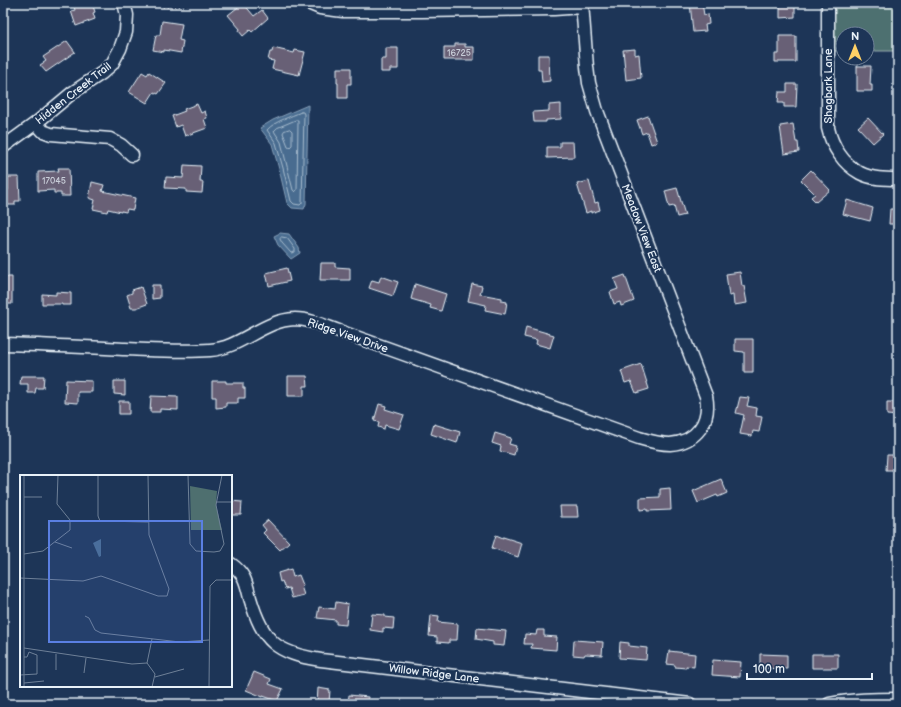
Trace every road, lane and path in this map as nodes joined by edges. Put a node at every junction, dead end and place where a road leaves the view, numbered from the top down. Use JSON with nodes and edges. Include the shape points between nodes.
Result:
{"nodes":[{"id":1,"x":197,"y":3,"type":"edge"},
{"id":2,"x":308,"y":3,"type":"edge"},
{"id":3,"x":828,"y":3,"type":"edge"},
{"id":4,"x":125,"y":4,"type":"edge"},
{"id":5,"x":582,"y":5,"type":"edge"},
{"id":6,"x":36,"y":123,"type":"junction"},
{"id":7,"x":3,"y":147,"type":"edge"},
{"id":8,"x":132,"y":155,"type":"dead end"},
{"id":9,"x":898,"y":179,"type":"edge"},
{"id":10,"x":3,"y":344,"type":"edge"},
{"id":11,"x":683,"y":441,"type":"joint"},
{"id":12,"x":232,"y":565,"type":"edge"},
{"id":13,"x":602,"y":699,"type":"edge"},
{"id":14,"x":898,"y":699,"type":"edge"},
{"id":15,"x":690,"y":704,"type":"edge"},
{"id":16,"x":829,"y":704,"type":"edge"}],
"edges":[{"from":1,"to":4,"type":"path","via":[[173,7]]},
{"from":2,"to":5,"type":"street","via":[[320,8],[343,11],[554,9]]},
{"from":3,"to":9,"type":"street","name":"Shagbark Lane","via":[[828,128],[835,148],[843,159],[861,174]]},
{"from":4,"to":6,"type":"street","name":"Hidden Creek Trail","via":[[126,32],[112,64]]},
{"from":5,"to":11,"type":"street","name":"Meadow View East","via":[[589,83],[597,111],[706,396],[705,420],[691,438]]},
{"from":6,"to":7,"type":"street","name":"Hidden Creek Trail"},
{"from":6,"to":8,"type":"street","via":[[51,134],[110,139]]},
{"from":10,"to":11,"type":"street","name":"Ridge View Drive","via":[[176,351],[212,350],[235,344],[285,320],[306,320],[639,438],[669,444]]},
{"from":12,"to":13,"type":"street","name":"Willow Ridge Lane","via":[[244,576],[260,626],[269,639],[287,652],[320,660]]},
{"from":13,"to":15,"type":"street","name":"Willow Ridge Lane"},
{"from":14,"to":16,"type":"street","via":[[849,700]]}]}
